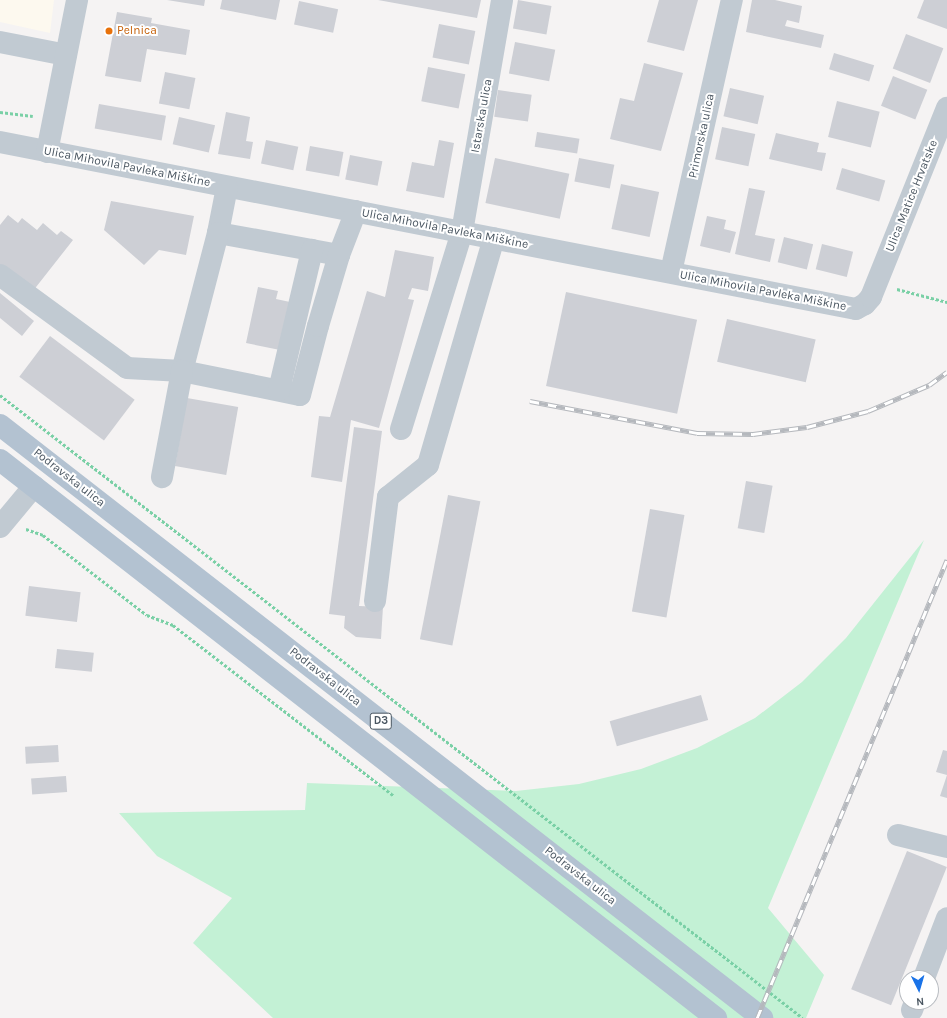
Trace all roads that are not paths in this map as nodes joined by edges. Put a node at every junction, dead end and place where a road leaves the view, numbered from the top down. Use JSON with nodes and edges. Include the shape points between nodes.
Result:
{"nodes":[{"id":1,"x":77,"y":0,"type":"edge"},
{"id":2,"x":502,"y":0,"type":"edge"},
{"id":3,"x":732,"y":0,"type":"edge"},
{"id":4,"x":0,"y":42,"type":"edge"},
{"id":5,"x":66,"y":55,"type":"junction"},
{"id":6,"x":947,"y":108,"type":"edge"},
{"id":7,"x":0,"y":142,"type":"edge"},
{"id":8,"x":47,"y":152,"type":"junction"},
{"id":9,"x":227,"y":187,"type":"junction"},
{"id":10,"x":356,"y":211,"type":"junction"},
{"id":11,"x":218,"y":232,"type":"junction"},
{"id":12,"x":462,"y":232,"type":"junction"},
{"id":13,"x":494,"y":238,"type":"junction"},
{"id":14,"x":312,"y":250,"type":"junction"},
{"id":15,"x":339,"y":255,"type":"junction"},
{"id":16,"x":671,"y":272,"type":"junction"},
{"id":17,"x":0,"y":274,"type":"edge"},
{"id":18,"x":877,"y":283,"type":"joint"},
{"id":19,"x":182,"y":371,"type":"junction"},
{"id":20,"x":279,"y":390,"type":"junction"},
{"id":21,"x":0,"y":425,"type":"edge"},
{"id":22,"x":401,"y":429,"type":"dead end"},
{"id":23,"x":0,"y":460,"type":"edge"},
{"id":24,"x":162,"y":477,"type":"dead end"},
{"id":25,"x":34,"y":486,"type":"junction"},
{"id":26,"x":5,"y":521,"type":"edge"},
{"id":27,"x":375,"y":601,"type":"dead end"},
{"id":28,"x":898,"y":835,"type":"dead end"},
{"id":29,"x":947,"y":847,"type":"edge"},
{"id":30,"x":947,"y":918,"type":"edge"},
{"id":31,"x":927,"y":970,"type":"edge"},
{"id":32,"x":716,"y":1018,"type":"edge"},
{"id":33,"x":762,"y":1018,"type":"edge"}],
"edges":[{"from":1,"to":5,"type":"street"},
{"from":2,"to":12,"type":"street","name":"Istarska ulica"},
{"from":3,"to":16,"type":"street","name":"Primorska ulica"},
{"from":4,"to":5,"type":"street"},
{"from":5,"to":8,"type":"street"},
{"from":6,"to":18,"type":"street","name":"Ulica Matice Hrvatske"},
{"from":7,"to":8,"type":"street","name":"Ulica Mihovila Pavleka Miškine"},
{"from":8,"to":9,"type":"street","name":"Ulica Mihovila Pavleka Miškine"},
{"from":9,"to":10,"type":"street","name":"Ulica Mihovila Pavleka Miškine"},
{"from":9,"to":11,"type":"street"},
{"from":10,"to":12,"type":"street","name":"Ulica Mihovila Pavleka Miškine"},
{"from":10,"to":15,"type":"street"},
{"from":11,"to":14,"type":"street"},
{"from":11,"to":19,"type":"street"},
{"from":12,"to":13,"type":"street","name":"Ulica Mihovila Pavleka Miškine"},
{"from":12,"to":22,"type":"street","name":"Istarska ulica"},
{"from":13,"to":16,"type":"street","name":"Ulica Mihovila Pavleka Miškine"},
{"from":13,"to":27,"type":"street","via":[[428,465],[388,497]]},
{"from":14,"to":15,"type":"street"},
{"from":14,"to":20,"type":"street"},
{"from":15,"to":20,"type":"street","via":[[300,395]]},
{"from":16,"to":18,"type":"street","name":"Ulica Mihovila Pavleka Miškine","via":[[856,309],[871,297]]},
{"from":17,"to":19,"type":"street","via":[[127,368]]},
{"from":19,"to":20,"type":"street"},
{"from":19,"to":24,"type":"street"},
{"from":21,"to":33,"type":"main road","name":"Podravska ulica","number":"D3"},
{"from":23,"to":25,"type":"main road","number":"D3"},
{"from":25,"to":26,"type":"street"},
{"from":25,"to":32,"type":"main road","number":"D3"},
{"from":28,"to":29,"type":"street"},
{"from":30,"to":31,"type":"street"}]}
